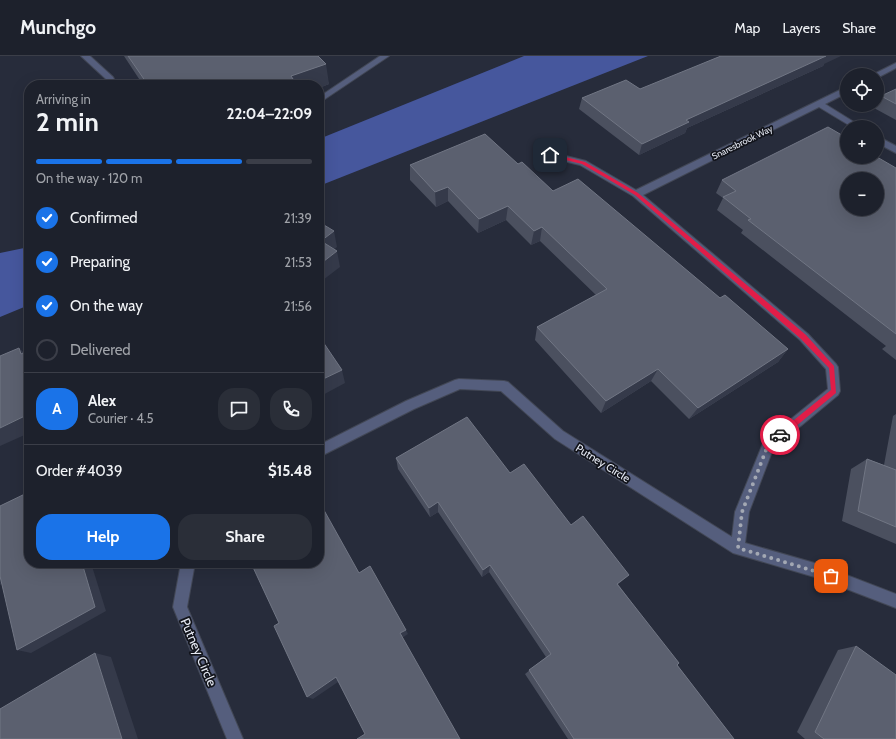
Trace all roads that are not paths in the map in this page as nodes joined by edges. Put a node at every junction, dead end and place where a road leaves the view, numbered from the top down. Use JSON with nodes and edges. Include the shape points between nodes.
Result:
{"nodes":[{"id":1,"x":85,"y":56,"type":"edge"},
{"id":2,"x":385,"y":56,"type":"edge"},
{"id":3,"x":896,"y":65,"type":"edge"},
{"id":4,"x":884,"y":71,"type":"edge"},
{"id":5,"x":110,"y":80,"type":"edge"},
{"id":6,"x":840,"y":94,"type":"edge"},
{"id":7,"x":324,"y":98,"type":"edge"},
{"id":8,"x":819,"y":104,"type":"junction"},
{"id":9,"x":846,"y":120,"type":"edge"},
{"id":10,"x":884,"y":143,"type":"edge"},
{"id":11,"x":896,"y":150,"type":"edge"},
{"id":12,"x":550,"y":155,"type":"dead end"},
{"id":13,"x":636,"y":194,"type":"junction"},
{"id":14,"x":324,"y":448,"type":"edge"},
{"id":15,"x":738,"y":548,"type":"junction"},
{"id":16,"x":187,"y":568,"type":"edge"},
{"id":17,"x":896,"y":601,"type":"edge"},
{"id":18,"x":235,"y":739,"type":"edge"}],
"edges":[{"from":1,"to":5,"type":"street"},
{"from":2,"to":7,"type":"street"},
{"from":3,"to":4,"type":"street"},
{"from":6,"to":8,"type":"street","name":"Snaresbrook Way"},
{"from":8,"to":9,"type":"street"},
{"from":8,"to":13,"type":"street","name":"Snaresbrook Way"},
{"from":10,"to":11,"type":"street"},
{"from":12,"to":13,"type":"street","via":[[583,163]]},
{"from":13,"to":15,"type":"street","via":[[804,337],[832,367],[834,391],[768,445],[742,512]]},
{"from":14,"to":15,"type":"street","name":"Putney Circle","via":[[410,405],[459,384],[504,386],[559,435]]},
{"from":15,"to":17,"type":"street","name":"Putney Circle","via":[[818,571]]},
{"from":16,"to":18,"type":"street","name":"Putney Circle","via":[[180,607]]}]}
